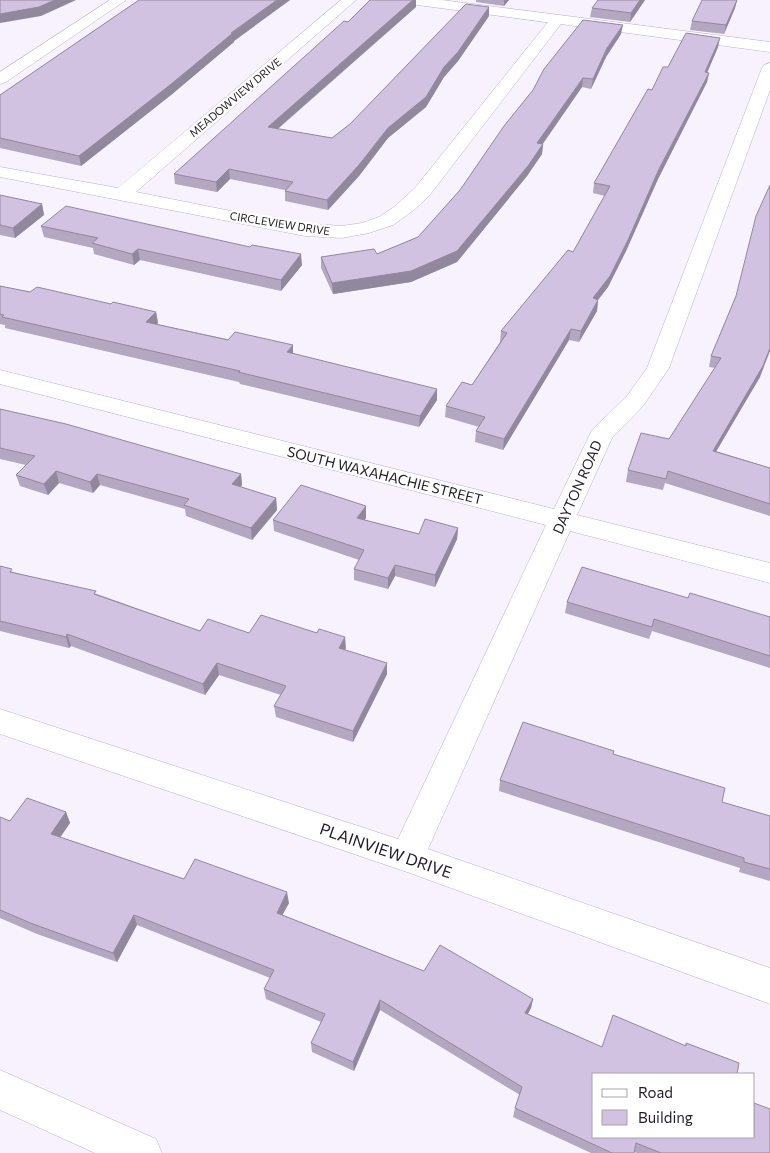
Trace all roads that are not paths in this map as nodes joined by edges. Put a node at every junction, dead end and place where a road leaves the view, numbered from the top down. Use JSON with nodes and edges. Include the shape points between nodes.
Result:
{"nodes":[{"id":1,"x":119,"y":0,"type":"edge"},
{"id":2,"x":349,"y":0,"type":"edge"},
{"id":3,"x":410,"y":0,"type":"edge"},
{"id":4,"x":557,"y":20,"type":"junction"},
{"id":5,"x":770,"y":47,"type":"edge"},
{"id":6,"x":770,"y":68,"type":"edge"},
{"id":7,"x":0,"y":78,"type":"edge"},
{"id":8,"x":0,"y":172,"type":"edge"},
{"id":9,"x":122,"y":194,"type":"junction"},
{"id":10,"x":0,"y":377,"type":"edge"},
{"id":11,"x":562,"y":520,"type":"junction"},
{"id":12,"x":770,"y":573,"type":"edge"},
{"id":13,"x":0,"y":721,"type":"edge"},
{"id":14,"x":407,"y":857,"type":"junction"},
{"id":15,"x":770,"y":986,"type":"edge"},
{"id":16,"x":0,"y":1090,"type":"edge"},
{"id":17,"x":142,"y":1153,"type":"edge"}],
"edges":[{"from":1,"to":7,"type":"street"},
{"from":2,"to":9,"type":"street","name":"MEADOWVIEW DRIVE"},
{"from":3,"to":4,"type":"street"},
{"from":4,"to":5,"type":"street"},
{"from":4,"to":9,"type":"street","name":"CIRCLEVIEW DRIVE","via":[[422,192],[386,223],[340,232],[296,228]]},
{"from":6,"to":11,"type":"street","name":"DAYTON ROAD","via":[[658,368],[635,401],[601,435]]},
{"from":8,"to":9,"type":"street","name":"CIRCLEVIEW DRIVE"},
{"from":10,"to":11,"type":"street","name":"SOUTH WAXAHACHIE STREET"},
{"from":11,"to":12,"type":"street","name":"SOUTH WAXAHACHIE STREET"},
{"from":11,"to":14,"type":"street","name":"DAYTON ROAD"},
{"from":13,"to":14,"type":"street","name":"PLAINVIEW DRIVE"},
{"from":14,"to":15,"type":"street","name":"PLAINVIEW DRIVE"},
{"from":16,"to":17,"type":"street"}]}
